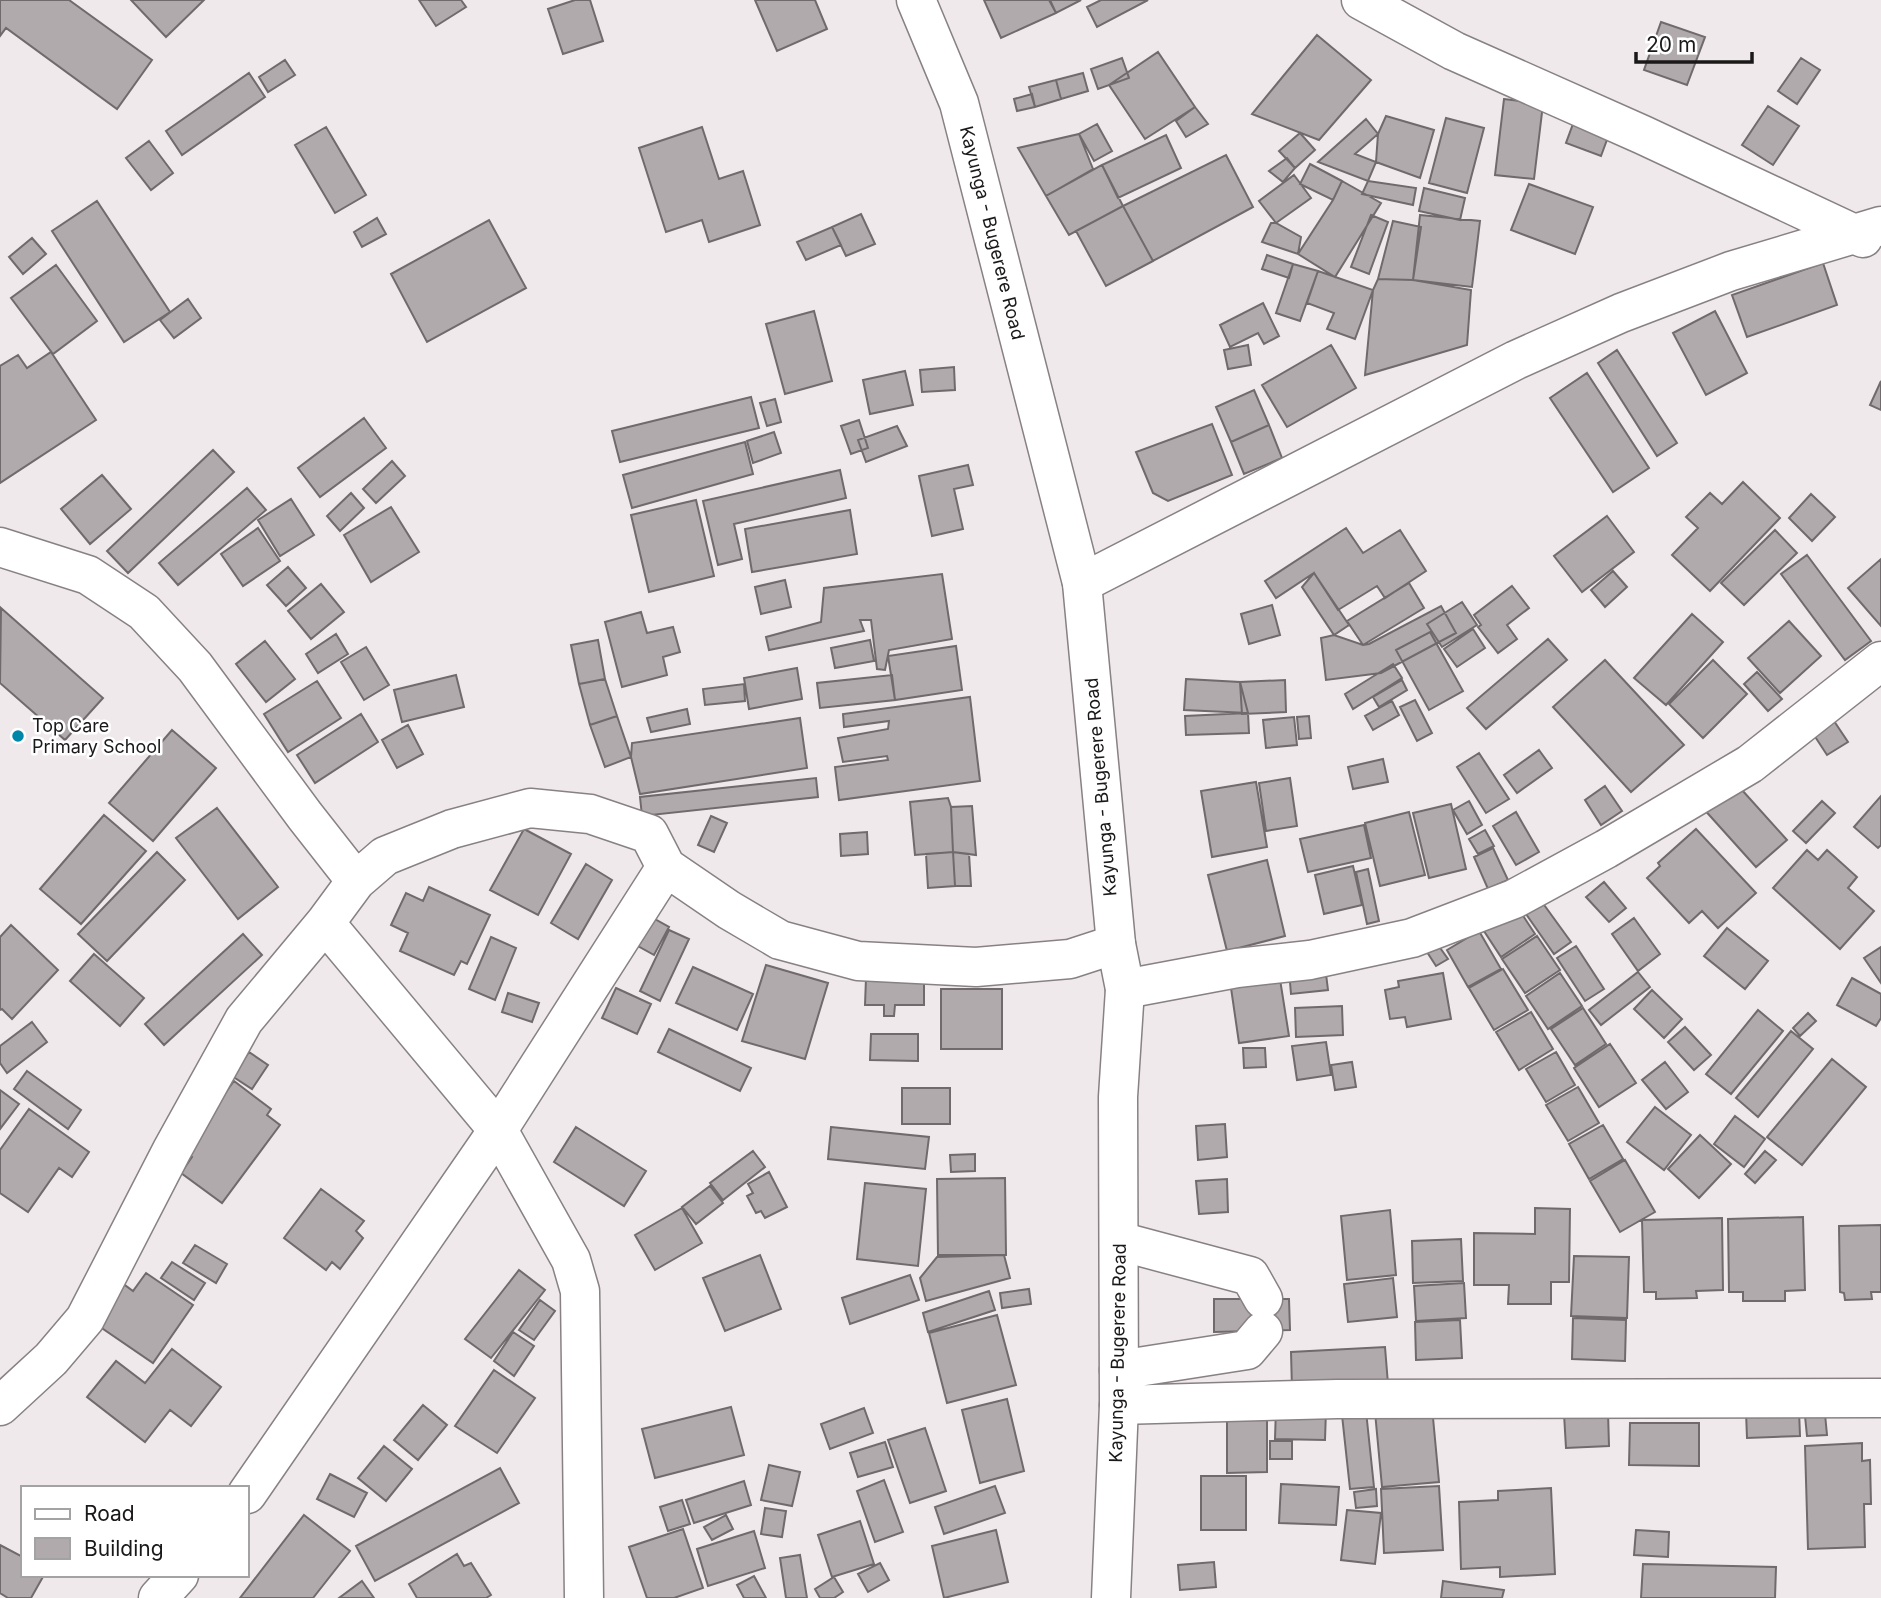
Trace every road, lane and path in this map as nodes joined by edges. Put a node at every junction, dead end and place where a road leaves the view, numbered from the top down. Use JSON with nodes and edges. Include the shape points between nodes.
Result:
{"nodes":[{"id":1,"x":916,"y":0,"type":"edge"},
{"id":2,"x":1361,"y":0,"type":"edge"},
{"id":3,"x":1871,"y":235,"type":"edge"},
{"id":4,"x":0,"y":547,"type":"edge"},
{"id":5,"x":1082,"y":583,"type":"junction"},
{"id":6,"x":1881,"y":661,"type":"edge"},
{"id":7,"x":666,"y":867,"type":"junction"},
{"id":8,"x":356,"y":881,"type":"junction"},
{"id":9,"x":325,"y":923,"type":"junction"},
{"id":10,"x":1116,"y":944,"type":"junction"},
{"id":11,"x":1125,"y":989,"type":"junction"},
{"id":12,"x":498,"y":1130,"type":"junction"},
{"id":13,"x":1119,"y":1241,"type":"junction"},
{"id":14,"x":1119,"y":1388,"type":"junction"},
{"id":15,"x":1881,"y":1398,"type":"edge"},
{"id":16,"x":0,"y":1406,"type":"edge"},
{"id":17,"x":248,"y":1493,"type":"edge"},
{"id":18,"x":177,"y":1577,"type":"edge"},
{"id":19,"x":158,"y":1598,"type":"edge"},
{"id":20,"x":584,"y":1598,"type":"edge"},
{"id":21,"x":1111,"y":1598,"type":"edge"}],
"edges":[{"from":1,"to":5,"type":"street","name":"Kayunga - Bugerere Road","via":[[958,103]]},
{"from":2,"to":3,"type":"street","via":[[1454,51]]},
{"from":3,"to":5,"type":"street","via":[[1731,271],[1621,313],[1516,360]]},
{"from":4,"to":8,"type":"street","via":[[88,575],[144,612],[195,667]]},
{"from":5,"to":10,"type":"street","name":"Kayunga - Bugerere Road"},
{"from":6,"to":11,"type":"street","via":[[1750,764],[1514,899],[1412,938],[1310,960]]},
{"from":7,"to":8,"type":"street","via":[[649,834],[590,814],[530,808],[452,829],[385,856]]},
{"from":7,"to":10,"type":"street","via":[[780,940],[858,961],[976,967],[1070,959]]},
{"from":7,"to":12,"type":"street"},
{"from":8,"to":9,"type":"street"},
{"from":9,"to":12,"type":"street"},
{"from":9,"to":16,"type":"street","via":[[244,1020],[85,1319],[51,1359]]},
{"from":10,"to":11,"type":"street","name":"Kayunga - Bugerere Road"},
{"from":11,"to":13,"type":"street","name":"Kayunga - Bugerere Road","via":[[1118,1097]]},
{"from":12,"to":17,"type":"street"},
{"from":12,"to":20,"type":"street","via":[[571,1260],[580,1291]]},
{"from":13,"to":14,"type":"street","name":"Kayunga - Bugerere Road"},
{"from":13,"to":14,"type":"street","via":[[1250,1276],[1263,1315],[1247,1350]]},
{"from":14,"to":15,"type":"street","via":[[1337,1399]]},
{"from":14,"to":21,"type":"street","name":"Kayunga - Bugerere Road"},
{"from":18,"to":19,"type":"street"}]}
